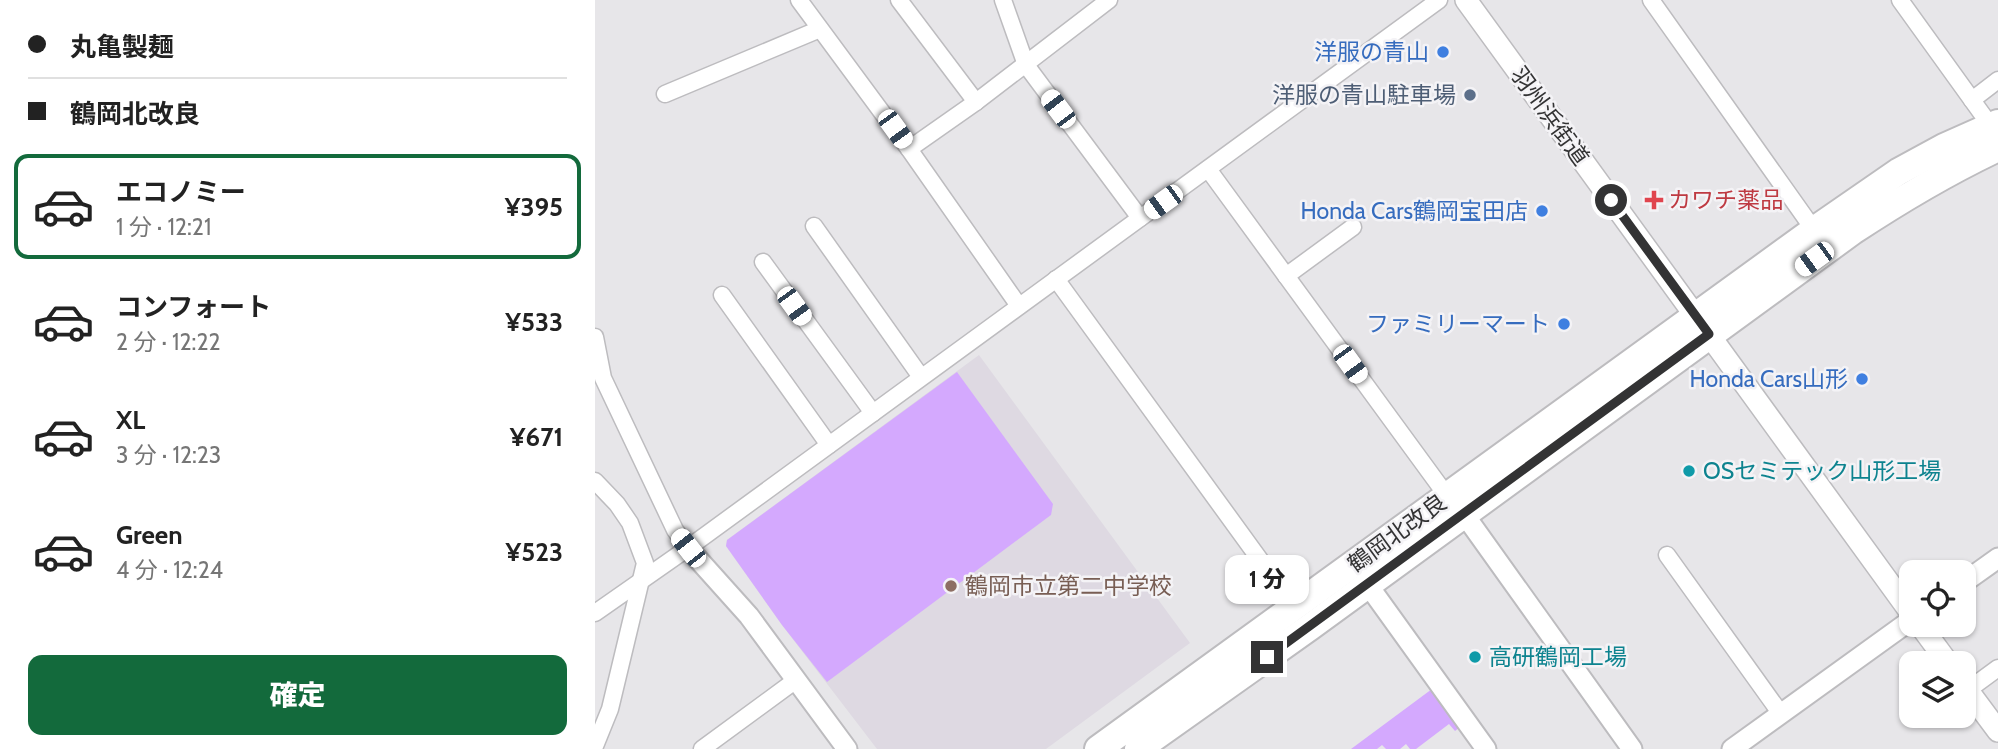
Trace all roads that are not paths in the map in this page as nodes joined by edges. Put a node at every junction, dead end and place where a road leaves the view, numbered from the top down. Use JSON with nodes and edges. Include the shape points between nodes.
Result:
{"nodes":[{"id":1,"x":799,"y":0,"type":"edge"},
{"id":2,"x":899,"y":0,"type":"edge"},
{"id":3,"x":1003,"y":0,"type":"edge"},
{"id":4,"x":1109,"y":0,"type":"edge"},
{"id":5,"x":1439,"y":0,"type":"edge"},
{"id":6,"x":1466,"y":0,"type":"edge"},
{"id":7,"x":1651,"y":0,"type":"edge"},
{"id":8,"x":1900,"y":0,"type":"edge"},
{"id":9,"x":820,"y":29,"type":"junction"},
{"id":10,"x":1026,"y":65,"type":"junction"},
{"id":11,"x":1998,"y":80,"type":"edge"},
{"id":12,"x":665,"y":93,"type":"dead end"},
{"id":13,"x":1972,"y":100,"type":"junction"},
{"id":14,"x":976,"y":102,"type":"junction"},
{"id":15,"x":1995,"y":132,"type":"edge"},
{"id":16,"x":909,"y":149,"type":"junction"},
{"id":17,"x":1208,"y":169,"type":"junction"},
{"id":18,"x":1140,"y":218,"type":"junction"},
{"id":19,"x":814,"y":226,"type":"dead end"},
{"id":20,"x":1353,"y":227,"type":"dead end"},
{"id":21,"x":1814,"y":230,"type":"junction"},
{"id":22,"x":763,"y":262,"type":"dead end"},
{"id":23,"x":1286,"y":276,"type":"junction"},
{"id":24,"x":1056,"y":279,"type":"junction"},
{"id":25,"x":722,"y":295,"type":"dead end"},
{"id":26,"x":1019,"y":306,"type":"junction"},
{"id":27,"x":1703,"y":325,"type":"junction"},
{"id":28,"x":595,"y":337,"type":"edge"},
{"id":29,"x":921,"y":377,"type":"junction"},
{"id":30,"x":873,"y":413,"type":"junction"},
{"id":31,"x":829,"y":445,"type":"junction"},
{"id":32,"x":595,"y":481,"type":"edge"},
{"id":33,"x":1455,"y":505,"type":"junction"},
{"id":34,"x":688,"y":548,"type":"junction"},
{"id":35,"x":1668,"y":555,"type":"dead end"},
{"id":36,"x":1998,"y":558,"type":"edge"},
{"id":37,"x":1976,"y":574,"type":"edge"},
{"id":38,"x":643,"y":578,"type":"junction"},
{"id":39,"x":1368,"y":585,"type":"junction"},
{"id":40,"x":1899,"y":596,"type":"edge"},
{"id":41,"x":1295,"y":608,"type":"junction"},
{"id":42,"x":595,"y":613,"type":"edge"},
{"id":43,"x":1899,"y":629,"type":"edge"},
{"id":44,"x":1998,"y":668,"type":"edge"},
{"id":45,"x":796,"y":680,"type":"junction"},
{"id":46,"x":1976,"y":681,"type":"edge"},
{"id":47,"x":1976,"y":701,"type":"edge"},
{"id":48,"x":1781,"y":714,"type":"junction"},
{"id":49,"x":1998,"y":731,"type":"edge"},
{"id":50,"x":595,"y":746,"type":"edge"},
{"id":51,"x":706,"y":748,"type":"edge"},
{"id":52,"x":847,"y":749,"type":"edge"},
{"id":53,"x":1098,"y":749,"type":"edge"},
{"id":54,"x":1138,"y":749,"type":"edge"},
{"id":55,"x":1486,"y":749,"type":"edge"},
{"id":56,"x":1632,"y":749,"type":"edge"},
{"id":57,"x":1732,"y":749,"type":"edge"}],
"edges":[{"from":1,"to":9,"type":"street"},
{"from":2,"to":14,"type":"street"},
{"from":3,"to":10,"type":"street"},
{"from":4,"to":10,"type":"street"},
{"from":5,"to":17,"type":"street"},
{"from":6,"to":27,"type":"main road","name":"羽州浜街道"},
{"from":7,"to":21,"type":"street"},
{"from":8,"to":13,"type":"street"},
{"from":9,"to":12,"type":"street"},
{"from":9,"to":16,"type":"street"},
{"from":10,"to":14,"type":"street"},
{"from":10,"to":18,"type":"street"},
{"from":11,"to":13,"type":"street"},
{"from":13,"to":15,"type":"street"},
{"from":14,"to":16,"type":"street"},
{"from":15,"to":21,"type":"highway","via":[[1898,172]]},
{"from":15,"to":27,"type":"highway","via":[[1951,170]]},
{"from":16,"to":26,"type":"street"},
{"from":17,"to":18,"type":"street"},
{"from":17,"to":23,"type":"street"},
{"from":18,"to":24,"type":"street"},
{"from":19,"to":29,"type":"street"},
{"from":20,"to":23,"type":"street"},
{"from":21,"to":27,"type":"highway"},
{"from":22,"to":30,"type":"street"},
{"from":23,"to":33,"type":"street"},
{"from":24,"to":26,"type":"street"},
{"from":24,"to":41,"type":"street"},
{"from":25,"to":31,"type":"street"},
{"from":26,"to":29,"type":"street"},
{"from":27,"to":33,"type":"highway","name":"鶴岡北改良"},
{"from":27,"to":40,"type":"main road","name":"羽州浜街道"},
{"from":28,"to":34,"type":"street","via":[[603,378],[675,530]]},
{"from":29,"to":30,"type":"street"},
{"from":30,"to":31,"type":"street"},
{"from":31,"to":34,"type":"street"},
{"from":32,"to":38,"type":"street","via":[[630,523],[645,563]]},
{"from":33,"to":39,"type":"highway","name":"鶴岡北改良"},
{"from":33,"to":41,"type":"highway","name":"鶴岡北改良"},
{"from":33,"to":56,"type":"street"},
{"from":34,"to":38,"type":"street"},
{"from":34,"to":45,"type":"street","via":[[749,616]]},
{"from":35,"to":48,"type":"street"},
{"from":36,"to":37,"type":"street"},
{"from":38,"to":42,"type":"street"},
{"from":38,"to":50,"type":"street","via":[[610,709]]},
{"from":39,"to":54,"type":"highway","name":"鶴岡北改良"},
{"from":39,"to":55,"type":"street"},
{"from":41,"to":53,"type":"highway","name":"鶴岡北改良"},
{"from":43,"to":48,"type":"street"},
{"from":44,"to":46,"type":"street"},
{"from":45,"to":51,"type":"street"},
{"from":45,"to":52,"type":"street"},
{"from":47,"to":49,"type":"main road"},
{"from":48,"to":57,"type":"street"}]}
